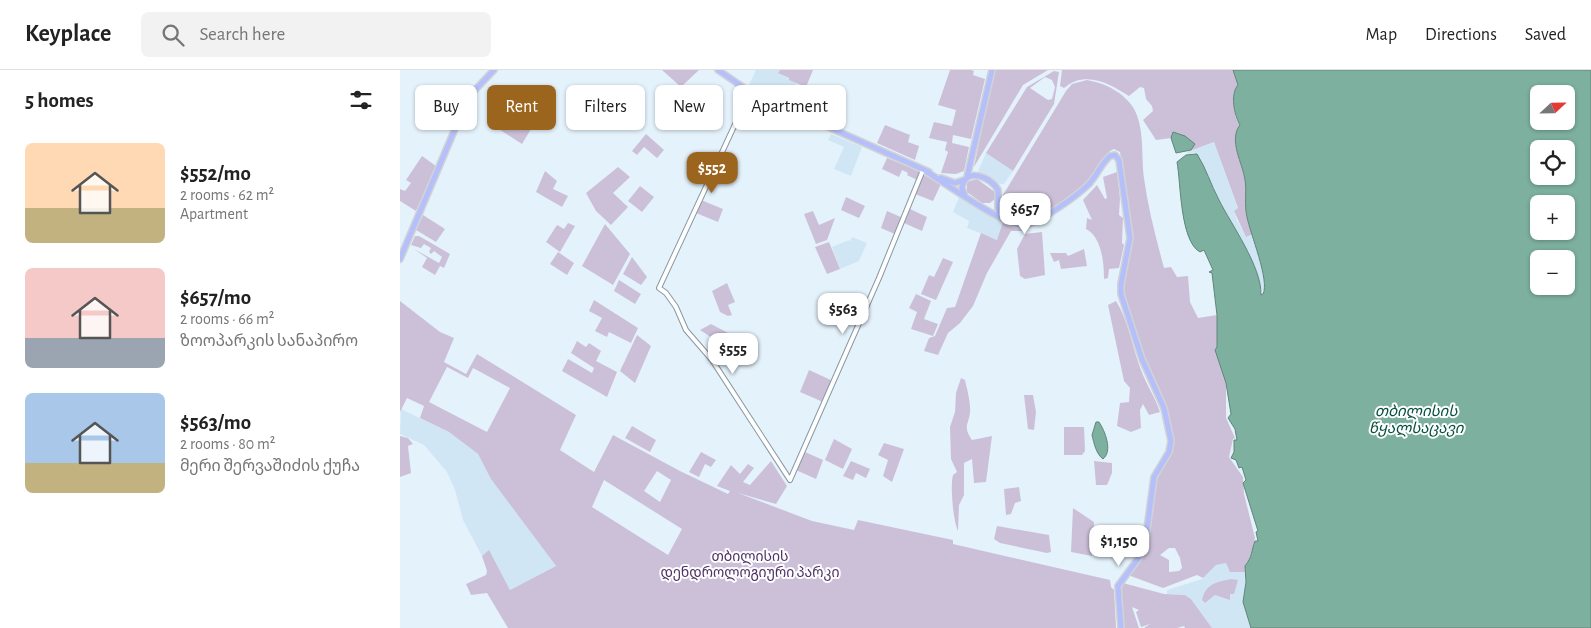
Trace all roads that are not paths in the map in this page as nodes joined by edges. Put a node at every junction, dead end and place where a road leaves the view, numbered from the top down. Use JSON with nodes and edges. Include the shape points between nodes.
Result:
{"nodes":[{"id":1,"x":494,"y":70,"type":"edge"},
{"id":2,"x":718,"y":70,"type":"edge"},
{"id":3,"x":992,"y":70,"type":"edge"},
{"id":4,"x":740,"y":85,"type":"edge"},
{"id":5,"x":733,"y":129,"type":"edge"},
{"id":6,"x":834,"y":130,"type":"edge"},
{"id":7,"x":971,"y":164,"type":"junction"},
{"id":8,"x":925,"y":171,"type":"junction"},
{"id":9,"x":976,"y":174,"type":"junction"},
{"id":10,"x":966,"y":179,"type":"junction"},
{"id":11,"x":949,"y":182,"type":"junction"},
{"id":12,"x":954,"y":190,"type":"junction"},
{"id":13,"x":965,"y":197,"type":"junction"},
{"id":14,"x":997,"y":202,"type":"junction"},
{"id":15,"x":983,"y":208,"type":"junction"},
{"id":16,"x":1006,"y":220,"type":"junction"},
{"id":17,"x":400,"y":259,"type":"edge"},
{"id":18,"x":1121,"y":628,"type":"edge"}],
"edges":[{"from":1,"to":17,"type":"main road","via":[[475,90],[460,116]]},
{"from":2,"to":4,"type":"main road"},
{"from":3,"to":7,"type":"main road"},
{"from":5,"to":8,"type":"street","via":[[659,288],[676,307],[681,322],[712,360],[790,480]]},
{"from":6,"to":8,"type":"main road"},
{"from":7,"to":9,"type":"main road"},
{"from":7,"to":10,"type":"main road"},
{"from":8,"to":11,"type":"main road"},
{"from":8,"to":12,"type":"main road"},
{"from":9,"to":10,"type":"main road"},
{"from":9,"to":14,"type":"main road","via":[[996,187],[1000,195]]},
{"from":10,"to":11,"type":"main road"},
{"from":10,"to":13,"type":"main road","via":[[962,188]]},
{"from":11,"to":12,"type":"main road","via":[[959,187]]},
{"from":12,"to":13,"type":"main road"},
{"from":13,"to":15,"type":"main road"},
{"from":14,"to":15,"type":"main road"},
{"from":14,"to":16,"type":"main road","via":[[999,213]]},
{"from":15,"to":16,"type":"main road"},
{"from":16,"to":18,"type":"main road","via":[[1019,225],[1034,222],[1088,184],[1110,156],[1116,155],[1119,160],[1130,238],[1120,284],[1121,294],[1142,359],[1164,408],[1171,441],[1154,477],[1145,544],[1118,586]]}]}
